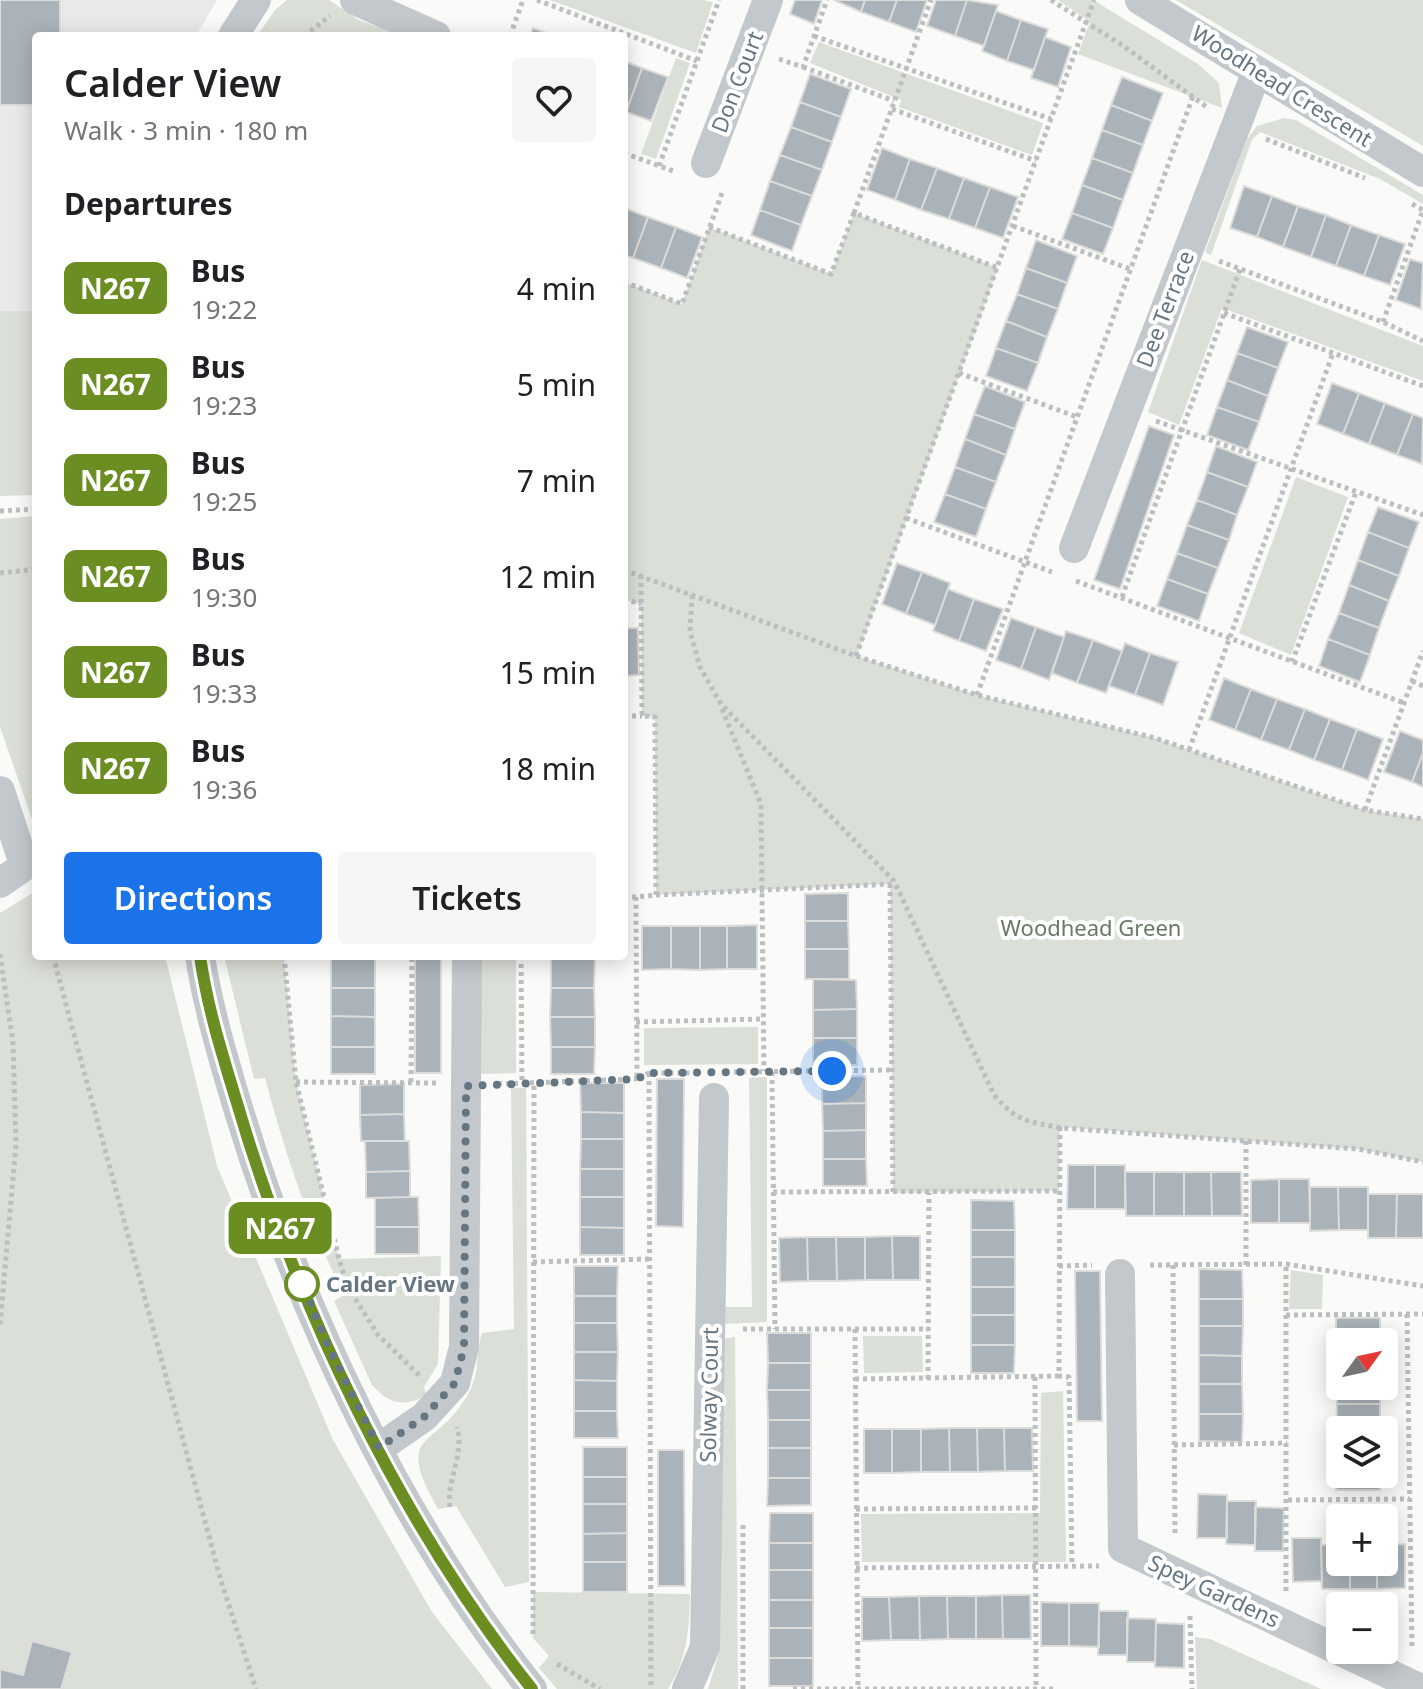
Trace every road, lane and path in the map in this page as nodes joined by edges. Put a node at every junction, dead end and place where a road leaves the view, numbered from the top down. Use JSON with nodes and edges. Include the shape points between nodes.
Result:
{"nodes":[{"id":1,"x":256,"y":0,"type":"edge"},
{"id":2,"x":355,"y":0,"type":"edge"},
{"id":3,"x":523,"y":0,"type":"edge"},
{"id":4,"x":537,"y":0,"type":"edge"},
{"id":5,"x":719,"y":0,"type":"edge"},
{"id":6,"x":768,"y":0,"type":"edge"},
{"id":7,"x":931,"y":0,"type":"edge"},
{"id":8,"x":1051,"y":0,"type":"edge"},
{"id":9,"x":1094,"y":0,"type":"edge"},
{"id":10,"x":1140,"y":0,"type":"edge"},
{"id":11,"x":1085,"y":23,"type":"junction"},
{"id":12,"x":236,"y":32,"type":"edge"},
{"id":13,"x":427,"y":32,"type":"edge"},
{"id":14,"x":511,"y":32,"type":"edge"},
{"id":15,"x":621,"y":32,"type":"edge"},
{"id":16,"x":628,"y":35,"type":"edge"},
{"id":17,"x":814,"y":36,"type":"dead end"},
{"id":18,"x":697,"y":61,"type":"junction"},
{"id":19,"x":803,"y":67,"type":"dead end"},
{"id":20,"x":906,"y":68,"type":"junction"},
{"id":21,"x":1257,"y":71,"type":"junction"},
{"id":22,"x":1193,"y":96,"type":"junction"},
{"id":23,"x":894,"y":101,"type":"junction"},
{"id":24,"x":892,"y":109,"type":"junction"},
{"id":25,"x":1051,"y":119,"type":"junction"},
{"id":26,"x":1236,"y":125,"type":"junction"},
{"id":27,"x":1036,"y":161,"type":"junction"},
{"id":28,"x":706,"y":163,"type":"dead end"},
{"id":29,"x":659,"y":166,"type":"dead end"},
{"id":30,"x":1423,"y":172,"type":"edge"},
{"id":31,"x":1371,"y":182,"type":"dead end"},
{"id":32,"x":1410,"y":203,"type":"dead end"},
{"id":33,"x":1423,"y":210,"type":"edge"},
{"id":34,"x":854,"y":213,"type":"junction"},
{"id":35,"x":1013,"y":226,"type":"junction"},
{"id":36,"x":709,"y":227,"type":"dead end"},
{"id":37,"x":1188,"y":250,"type":"junction"},
{"id":38,"x":998,"y":268,"type":"junction"},
{"id":39,"x":1130,"y":269,"type":"junction"},
{"id":40,"x":1240,"y":269,"type":"junction"},
{"id":41,"x":1224,"y":313,"type":"junction"},
{"id":42,"x":1383,"y":322,"type":"junction"},
{"id":43,"x":1423,"y":341,"type":"edge"},
{"id":44,"x":1333,"y":353,"type":"junction"},
{"id":45,"x":959,"y":373,"type":"junction"},
{"id":46,"x":1423,"y":386,"type":"edge"},
{"id":47,"x":1126,"y":411,"type":"junction"},
{"id":48,"x":1077,"y":417,"type":"junction"},
{"id":49,"x":1182,"y":430,"type":"junction"},
{"id":50,"x":1291,"y":469,"type":"junction"},
{"id":51,"x":1356,"y":492,"type":"junction"},
{"id":52,"x":32,"y":509,"type":"edge"},
{"id":53,"x":0,"y":511,"type":"edge"},
{"id":54,"x":1423,"y":515,"type":"edge"},
{"id":55,"x":906,"y":518,"type":"junction"},
{"id":56,"x":1074,"y":548,"type":"dead end"},
{"id":57,"x":1025,"y":562,"type":"junction"},
{"id":58,"x":32,"y":569,"type":"edge"},
{"id":59,"x":628,"y":571,"type":"edge"},
{"id":60,"x":0,"y":573,"type":"edge"},
{"id":61,"x":641,"y":575,"type":"junction"},
{"id":62,"x":692,"y":595,"type":"junction"},
{"id":63,"x":1122,"y":597,"type":"junction"},
{"id":64,"x":628,"y":600,"type":"edge"},
{"id":65,"x":641,"y":604,"type":"junction"},
{"id":66,"x":1230,"y":638,"type":"junction"},
{"id":67,"x":1423,"y":651,"type":"edge"},
{"id":68,"x":856,"y":656,"type":"junction"},
{"id":69,"x":1292,"y":662,"type":"junction"},
{"id":70,"x":1412,"y":681,"type":"junction"},
{"id":71,"x":1423,"y":686,"type":"edge"},
{"id":72,"x":977,"y":695,"type":"junction"},
{"id":73,"x":1404,"y":703,"type":"junction"},
{"id":74,"x":721,"y":704,"type":"junction"},
{"id":75,"x":628,"y":716,"type":"edge"},
{"id":76,"x":642,"y":716,"type":"junction"},
{"id":77,"x":1189,"y":750,"type":"junction"},
{"id":78,"x":0,"y":791,"type":"edge"},
{"id":79,"x":1365,"y":810,"type":"junction"},
{"id":80,"x":1423,"y":819,"type":"edge"},
{"id":81,"x":30,"y":861,"type":"edge"},
{"id":82,"x":0,"y":883,"type":"edge"},
{"id":83,"x":892,"y":884,"type":"junction"},
{"id":84,"x":763,"y":888,"type":"junction"},
{"id":85,"x":656,"y":895,"type":"junction"},
{"id":86,"x":628,"y":897,"type":"edge"},
{"id":87,"x":636,"y":897,"type":"junction"},
{"id":88,"x":0,"y":954,"type":"edge"},
{"id":89,"x":54,"y":960,"type":"edge"},
{"id":90,"x":201,"y":960,"type":"edge"},
{"id":91,"x":284,"y":960,"type":"edge"},
{"id":92,"x":412,"y":960,"type":"edge"},
{"id":93,"x":467,"y":960,"type":"edge"},
{"id":94,"x":521,"y":960,"type":"edge"},
{"id":95,"x":764,"y":1019,"type":"junction"},
{"id":96,"x":636,"y":1022,"type":"junction"},
{"id":97,"x":891,"y":1070,"type":"junction"},
{"id":98,"x":764,"y":1071,"type":"junction"},
{"id":99,"x":772,"y":1072,"type":"junction"},
{"id":100,"x":649,"y":1073,"type":"junction"},
{"id":101,"x":637,"y":1079,"type":"junction"},
{"id":102,"x":714,"y":1081,"type":"junction"},
{"id":103,"x":296,"y":1082,"type":"junction"},
{"id":104,"x":411,"y":1082,"type":"junction"},
{"id":105,"x":522,"y":1083,"type":"junction"},
{"id":106,"x":534,"y":1083,"type":"junction"},
{"id":107,"x":466,"y":1086,"type":"junction"},
{"id":108,"x":1060,"y":1127,"type":"junction"},
{"id":109,"x":1246,"y":1141,"type":"junction"},
{"id":110,"x":1423,"y":1162,"type":"edge"},
{"id":111,"x":1059,"y":1191,"type":"junction"},
{"id":112,"x":773,"y":1192,"type":"junction"},
{"id":113,"x":893,"y":1193,"type":"junction"},
{"id":114,"x":929,"y":1193,"type":"junction"},
{"id":115,"x":650,"y":1259,"type":"junction"},
{"id":116,"x":533,"y":1262,"type":"junction"},
{"id":117,"x":1286,"y":1264,"type":"junction"},
{"id":118,"x":1173,"y":1265,"type":"junction"},
{"id":119,"x":1246,"y":1265,"type":"junction"},
{"id":120,"x":1059,"y":1266,"type":"junction"},
{"id":121,"x":1124,"y":1268,"type":"junction"},
{"id":122,"x":1423,"y":1286,"type":"edge"},
{"id":123,"x":1407,"y":1314,"type":"junction"},
{"id":124,"x":1423,"y":1314,"type":"edge"},
{"id":125,"x":1286,"y":1315,"type":"junction"},
{"id":126,"x":0,"y":1325,"type":"edge"},
{"id":127,"x":710,"y":1329,"type":"junction"},
{"id":128,"x":775,"y":1329,"type":"junction"},
{"id":129,"x":855,"y":1329,"type":"junction"},
{"id":130,"x":929,"y":1329,"type":"junction"},
{"id":131,"x":1059,"y":1376,"type":"junction"},
{"id":132,"x":1035,"y":1377,"type":"junction"},
{"id":133,"x":855,"y":1379,"type":"junction"},
{"id":134,"x":928,"y":1379,"type":"junction"},
{"id":135,"x":440,"y":1399,"type":"junction"},
{"id":136,"x":1287,"y":1443,"type":"junction"},
{"id":137,"x":1174,"y":1445,"type":"junction"},
{"id":138,"x":379,"y":1448,"type":"junction"},
{"id":139,"x":1410,"y":1499,"type":"junction"},
{"id":140,"x":1288,"y":1500,"type":"junction"},
{"id":141,"x":1036,"y":1508,"type":"junction"},
{"id":142,"x":856,"y":1509,"type":"junction"},
{"id":143,"x":454,"y":1516,"type":"dead end"},
{"id":144,"x":1123,"y":1548,"type":"junction"},
{"id":145,"x":1072,"y":1566,"type":"junction"},
{"id":146,"x":856,"y":1568,"type":"junction"},
{"id":147,"x":1035,"y":1568,"type":"junction"},
{"id":148,"x":1182,"y":1576,"type":"junction"},
{"id":149,"x":1285,"y":1624,"type":"junction"},
{"id":150,"x":526,"y":1628,"type":"dead end"},
{"id":151,"x":549,"y":1656,"type":"dead end"},
{"id":152,"x":858,"y":1687,"type":"edge"},
{"id":153,"x":1417,"y":1687,"type":"edge"},
{"id":154,"x":926,"y":1688,"type":"edge"},
{"id":155,"x":1036,"y":1688,"type":"edge"},
{"id":156,"x":256,"y":1689,"type":"edge"},
{"id":157,"x":532,"y":1689,"type":"edge"},
{"id":158,"x":600,"y":1689,"type":"edge"},
{"id":159,"x":651,"y":1689,"type":"edge"},
{"id":160,"x":687,"y":1689,"type":"edge"},
{"id":161,"x":793,"y":1689,"type":"edge"},
{"id":162,"x":1054,"y":1689,"type":"edge"},
{"id":163,"x":1192,"y":1689,"type":"edge"}],
"edges":[{"from":1,"to":12,"type":"street"},
{"from":2,"to":13,"type":"street"},
{"from":3,"to":14,"type":"path"},
{"from":4,"to":15,"type":"path"},
{"from":5,"to":18,"type":"path"},
{"from":6,"to":28,"type":"street","name":"Don Court"},
{"from":7,"to":20,"type":"path"},
{"from":8,"to":11,"type":"path"},
{"from":9,"to":11,"type":"path"},
{"from":10,"to":21,"type":"street","name":"Woodhead Crescent"},
{"from":11,"to":22,"type":"path"},
{"from":11,"to":25,"type":"path"},
{"from":16,"to":18,"type":"path"},
{"from":17,"to":20,"type":"path"},
{"from":18,"to":29,"type":"path"},
{"from":19,"to":23,"type":"path"},
{"from":20,"to":23,"type":"path"},
{"from":20,"to":25,"type":"path"},
{"from":21,"to":26,"type":"street","name":"Dee Terrace"},
{"from":21,"to":30,"type":"street","name":"Woodhead Crescent"},
{"from":22,"to":26,"type":"path"},
{"from":22,"to":39,"type":"path"},
{"from":23,"to":24,"type":"path"},
{"from":24,"to":27,"type":"path"},
{"from":24,"to":34,"type":"path"},
{"from":25,"to":27,"type":"path"},
{"from":26,"to":31,"type":"path"},
{"from":26,"to":37,"type":"street","name":"Dee Terrace"},
{"from":27,"to":35,"type":"path"},
{"from":32,"to":33,"type":"path"},
{"from":33,"to":42,"type":"path"},
{"from":34,"to":36,"type":"path","via":[[831,274]]},
{"from":34,"to":38,"type":"path"},
{"from":35,"to":38,"type":"path"},
{"from":35,"to":39,"type":"path"},
{"from":37,"to":40,"type":"path"},
{"from":37,"to":47,"type":"street","name":"Dee Terrace"},
{"from":38,"to":45,"type":"path"},
{"from":39,"to":48,"type":"path"},
{"from":40,"to":41,"type":"path"},
{"from":40,"to":42,"type":"path"},
{"from":41,"to":44,"type":"path"},
{"from":41,"to":49,"type":"path"},
{"from":42,"to":43,"type":"path"},
{"from":44,"to":46,"type":"path"},
{"from":44,"to":50,"type":"path"},
{"from":45,"to":48,"type":"path"},
{"from":45,"to":55,"type":"path"},
{"from":47,"to":49,"type":"path"},
{"from":47,"to":56,"type":"street","name":"Dee Terrace"},
{"from":48,"to":57,"type":"path"},
{"from":49,"to":50,"type":"path"},
{"from":49,"to":63,"type":"path"},
{"from":50,"to":51,"type":"path"},
{"from":50,"to":66,"type":"path"},
{"from":51,"to":54,"type":"path"},
{"from":51,"to":69,"type":"path"},
{"from":52,"to":53,"type":"path"},
{"from":55,"to":57,"type":"path"},
{"from":55,"to":68,"type":"path"},
{"from":57,"to":63,"type":"path"},
{"from":57,"to":72,"type":"path"},
{"from":58,"to":60,"type":"path"},
{"from":59,"to":61,"type":"path"},
{"from":61,"to":62,"type":"path"},
{"from":61,"to":65,"type":"path"},
{"from":62,"to":68,"type":"path"},
{"from":62,"to":74,"type":"path","via":[[690,631],[700,667]]},
{"from":63,"to":66,"type":"path"},
{"from":64,"to":65,"type":"path"},
{"from":65,"to":76,"type":"path"},
{"from":66,"to":69,"type":"path"},
{"from":66,"to":77,"type":"path"},
{"from":67,"to":70,"type":"path"},
{"from":68,"to":72,"type":"path"},
{"from":69,"to":73,"type":"path"},
{"from":70,"to":71,"type":"path"},
{"from":70,"to":73,"type":"path"},
{"from":72,"to":77,"type":"path"},
{"from":73,"to":79,"type":"path"},
{"from":74,"to":83,"type":"path"},
{"from":74,"to":84,"type":"path","via":[[761,804]]},
{"from":75,"to":76,"type":"path"},
{"from":76,"to":85,"type":"path","via":[[655,717]]},
{"from":77,"to":79,"type":"path"},
{"from":78,"to":81,"type":"street"},
{"from":79,"to":80,"type":"path"},
{"from":81,"to":82,"type":"street"},
{"from":83,"to":84,"type":"path"},
{"from":83,"to":97,"type":"path"},
{"from":83,"to":108,"type":"path","via":[[994,1095],[1010,1115]]},
{"from":84,"to":85,"type":"path"},
{"from":84,"to":95,"type":"path"},
{"from":85,"to":87,"type":"path"},
{"from":86,"to":87,"type":"path"},
{"from":87,"to":96,"type":"path"},
{"from":88,"to":126,"type":"path","via":[[13,1043],[16,1144]]},
{"from":89,"to":156,"type":"path","via":[[221,1581]]},
{"from":90,"to":138,"type":"street","via":[[207,1003],[259,1176],[327,1344]]},
{"from":91,"to":103,"type":"path"},
{"from":92,"to":104,"type":"path"},
{"from":93,"to":107,"type":"street"},
{"from":94,"to":105,"type":"path"},
{"from":95,"to":96,"type":"path"},
{"from":95,"to":98,"type":"path"},
{"from":96,"to":101,"type":"path"},
{"from":97,"to":99,"type":"path"},
{"from":97,"to":113,"type":"path"},
{"from":98,"to":99,"type":"path"},
{"from":98,"to":102,"type":"path"},
{"from":99,"to":112,"type":"path"},
{"from":100,"to":101,"type":"path"},
{"from":100,"to":102,"type":"path"},
{"from":100,"to":115,"type":"path"},
{"from":101,"to":106,"type":"path"},
{"from":102,"to":127,"type":"street","name":"Solway Court"},
{"from":103,"to":104,"type":"path"},
{"from":103,"to":135,"type":"path","via":[[341,1267],[353,1295],[378,1335]]},
{"from":104,"to":107,"type":"path"},
{"from":105,"to":106,"type":"path"},
{"from":105,"to":107,"type":"path"},
{"from":106,"to":116,"type":"path"},
{"from":107,"to":135,"type":"street","via":[[464,1347],[455,1383]]},
{"from":108,"to":109,"type":"path"},
{"from":108,"to":111,"type":"path"},
{"from":109,"to":110,"type":"path","via":[[1358,1149]]},
{"from":109,"to":119,"type":"path"},
{"from":111,"to":114,"type":"path"},
{"from":111,"to":120,"type":"path"},
{"from":112,"to":113,"type":"path"},
{"from":112,"to":128,"type":"path"},
{"from":113,"to":114,"type":"path"},
{"from":114,"to":130,"type":"path"},
{"from":115,"to":116,"type":"path"},
{"from":115,"to":159,"type":"path"},
{"from":116,"to":150,"type":"path","via":[[533,1638]]},
{"from":117,"to":119,"type":"path"},
{"from":117,"to":122,"type":"path"},
{"from":117,"to":125,"type":"path"},
{"from":118,"to":119,"type":"path"},
{"from":118,"to":121,"type":"path"},
{"from":118,"to":137,"type":"path"},
{"from":120,"to":121,"type":"path"},
{"from":120,"to":131,"type":"path"},
{"from":121,"to":144,"type":"street","name":"Spey Gardens"},
{"from":123,"to":124,"type":"path"},
{"from":123,"to":125,"type":"path"},
{"from":123,"to":139,"type":"path"},
{"from":125,"to":136,"type":"path"},
{"from":127,"to":128,"type":"path"},
{"from":127,"to":160,"type":"street","name":"Solway Court","via":[[705,1647]]},
{"from":128,"to":129,"type":"path"},
{"from":129,"to":130,"type":"path"},
{"from":129,"to":133,"type":"path"},
{"from":130,"to":134,"type":"path"},
{"from":131,"to":132,"type":"path"},
{"from":131,"to":145,"type":"path","via":[[1069,1377]]},
{"from":132,"to":134,"type":"path"},
{"from":132,"to":141,"type":"path"},
{"from":133,"to":134,"type":"path"},
{"from":133,"to":142,"type":"path"},
{"from":135,"to":138,"type":"street","via":[[424,1417]]},
{"from":135,"to":143,"type":"path","via":[[459,1433],[449,1492]]},
{"from":136,"to":137,"type":"path"},
{"from":136,"to":140,"type":"path"},
{"from":137,"to":148,"type":"path"},
{"from":138,"to":157,"type":"street","via":[[422,1527],[504,1655]]},
{"from":139,"to":140,"type":"path"},
{"from":139,"to":153,"type":"path"},
{"from":140,"to":149,"type":"path"},
{"from":141,"to":142,"type":"path"},
{"from":141,"to":147,"type":"path"},
{"from":142,"to":146,"type":"path"},
{"from":144,"to":145,"type":"path","via":[[1114,1565]]},
{"from":144,"to":148,"type":"street","name":"Spey Gardens"},
{"from":145,"to":147,"type":"path"},
{"from":146,"to":147,"type":"path"},
{"from":146,"to":152,"type":"path"},
{"from":147,"to":155,"type":"path"},
{"from":148,"to":149,"type":"street","name":"Spey Gardens"},
{"from":148,"to":163,"type":"path"},
{"from":149,"to":153,"type":"street","name":"Spey Gardens"},
{"from":151,"to":158,"type":"path"},
{"from":152,"to":154,"type":"path"},
{"from":152,"to":161,"type":"path"},
{"from":154,"to":155,"type":"path"},
{"from":155,"to":162,"type":"path"}]}
